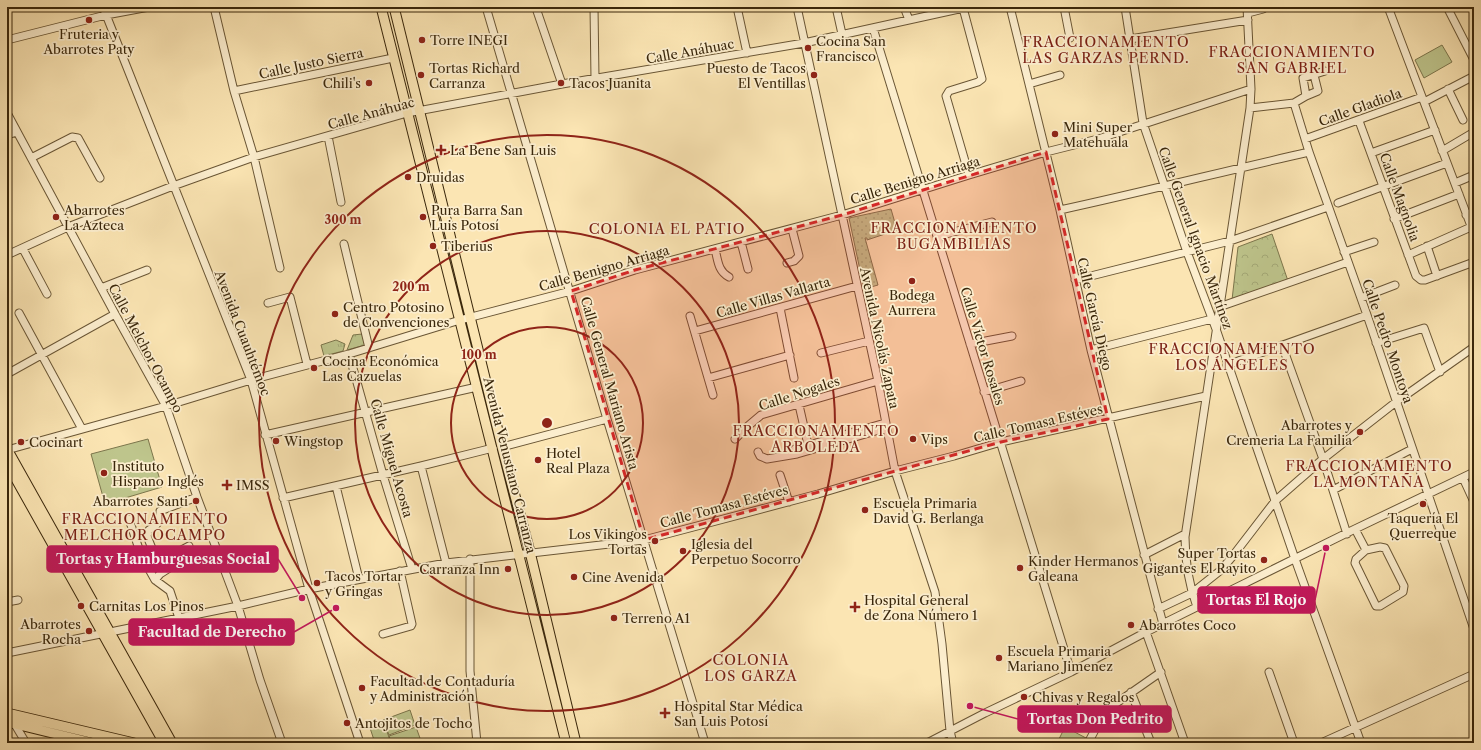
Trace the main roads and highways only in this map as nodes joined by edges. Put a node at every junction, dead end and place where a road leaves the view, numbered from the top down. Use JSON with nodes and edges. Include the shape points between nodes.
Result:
{"nodes":[{"id":1,"x":381,"y":7,"type":"edge"},
{"id":2,"x":394,"y":7,"type":"edge"},
{"id":3,"x":7,"y":450,"type":"edge"},
{"id":4,"x":7,"y":463,"type":"edge"},
{"id":5,"x":107,"y":634,"type":"junction"},
{"id":6,"x":9,"y":716,"type":"edge"},
{"id":7,"x":93,"y":743,"type":"edge"},
{"id":8,"x":134,"y":743,"type":"edge"},
{"id":9,"x":164,"y":743,"type":"edge"},
{"id":10,"x":172,"y":743,"type":"edge"},
{"id":11,"x":566,"y":743,"type":"edge"},
{"id":12,"x":576,"y":743,"type":"edge"}],
"edges":[{"from":1,"to":11,"type":"main road","name":"Avenida Venustiano Carranza"},
{"from":2,"to":12,"type":"main road","name":"Avenida Venustiano Carranza"},
{"from":3,"to":5,"type":"main road"},
{"from":4,"to":5,"type":"main road"},
{"from":5,"to":9,"type":"main road"},
{"from":5,"to":10,"type":"main road"},
{"from":6,"to":7,"type":"main road"},
{"from":6,"to":8,"type":"main road"}]}
